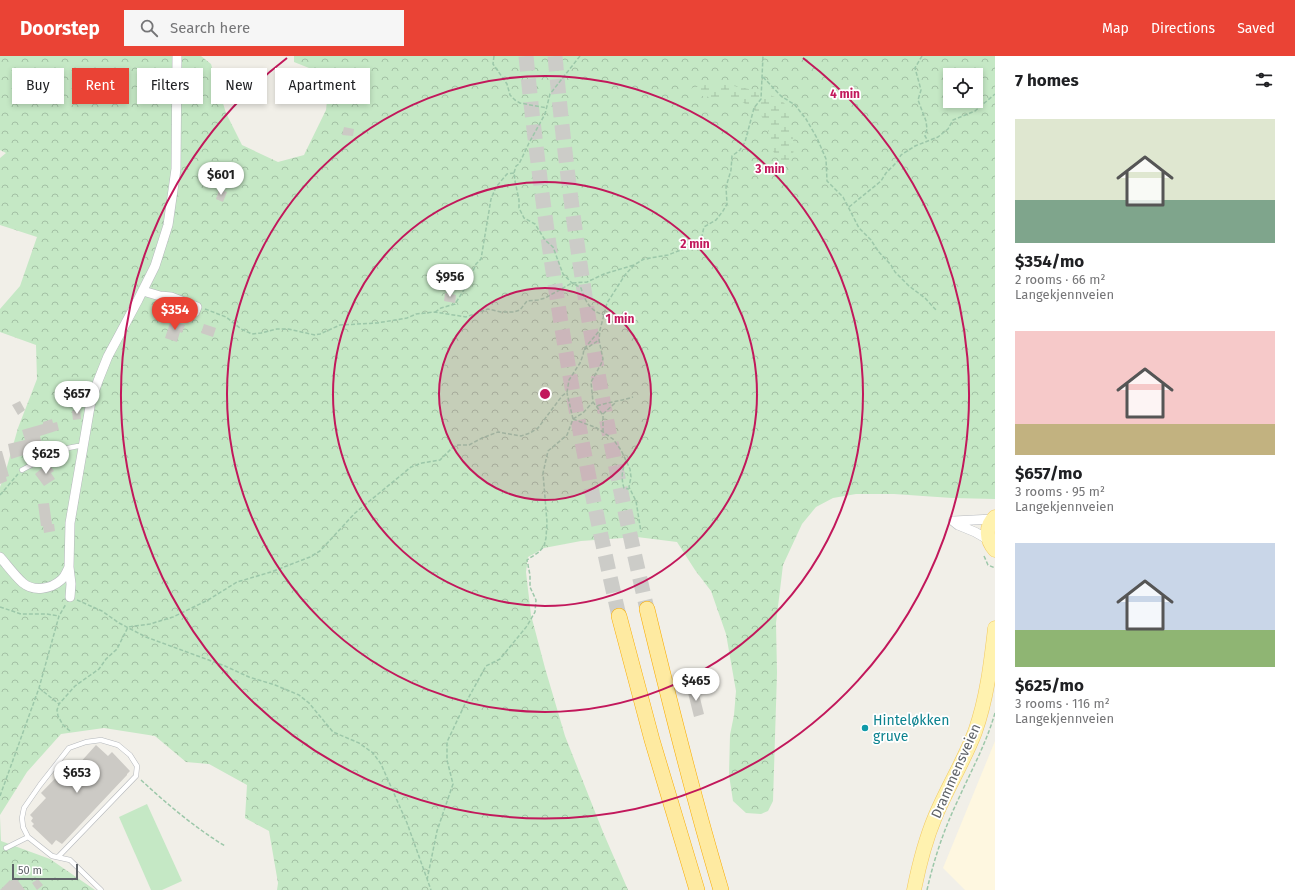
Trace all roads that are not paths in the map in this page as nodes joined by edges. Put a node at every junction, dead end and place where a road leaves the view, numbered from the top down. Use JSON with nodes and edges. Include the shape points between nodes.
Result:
{"nodes":[{"id":1,"x":177,"y":56,"type":"edge"},
{"id":2,"x":143,"y":291,"type":"junction"},
{"id":3,"x":196,"y":310,"type":"road end"},
{"id":4,"x":83,"y":446,"type":"junction"},
{"id":5,"x":22,"y":470,"type":"road end"},
{"id":6,"x":994,"y":518,"type":"edge"},
{"id":7,"x":989,"y":548,"type":"edge"},
{"id":8,"x":0,"y":557,"type":"edge"},
{"id":9,"x":70,"y":567,"type":"junction"},
{"id":10,"x":70,"y":597,"type":"road end"},
{"id":11,"x":647,"y":610,"type":"tunnel mouth"},
{"id":12,"x":619,"y":616,"type":"tunnel mouth"},
{"id":13,"x":995,"y":628,"type":"edge"},
{"id":14,"x":28,"y":837,"type":"junction"},
{"id":15,"x":6,"y":848,"type":"dead end"},
{"id":16,"x":58,"y":857,"type":"junction"},
{"id":17,"x":101,"y":890,"type":"edge"},
{"id":18,"x":696,"y":890,"type":"edge"},
{"id":19,"x":722,"y":890,"type":"edge"},
{"id":20,"x":914,"y":890,"type":"edge"}],
"edges":[{"from":1,"to":2,"type":"street","via":[[176,169],[170,212],[155,266]]},
{"from":2,"to":3,"type":"street","via":[[171,297]]},
{"from":2,"to":4,"type":"street","via":[[119,334],[98,381]]},
{"from":4,"to":5,"type":"lane","via":[[73,446],[49,455]]},
{"from":4,"to":9,"type":"street","via":[[70,523]]},
{"from":6,"to":7,"type":"main road","via":[[988,529]]},
{"from":6,"to":7,"type":"street","via":[[953,521],[975,532]]},
{"from":8,"to":9,"type":"street","via":[[23,583],[36,589],[55,585]]},
{"from":9,"to":10,"type":"street"},
{"from":11,"to":19,"type":"highway","via":[[695,801]]},
{"from":12,"to":18,"type":"highway"},
{"from":13,"to":20,"type":"main road","name":"Drammensveien","via":[[987,688],[978,722],[929,832]]},
{"from":14,"to":15,"type":"lane"},
{"from":14,"to":16,"type":"lane","via":[[52,856]]},
{"from":14,"to":16,"type":"lane","via":[[23,827],[24,808],[69,748],[101,740],[118,745],[130,755],[137,766],[136,776]]},
{"from":16,"to":17,"type":"lane","via":[[70,860]]}]}
